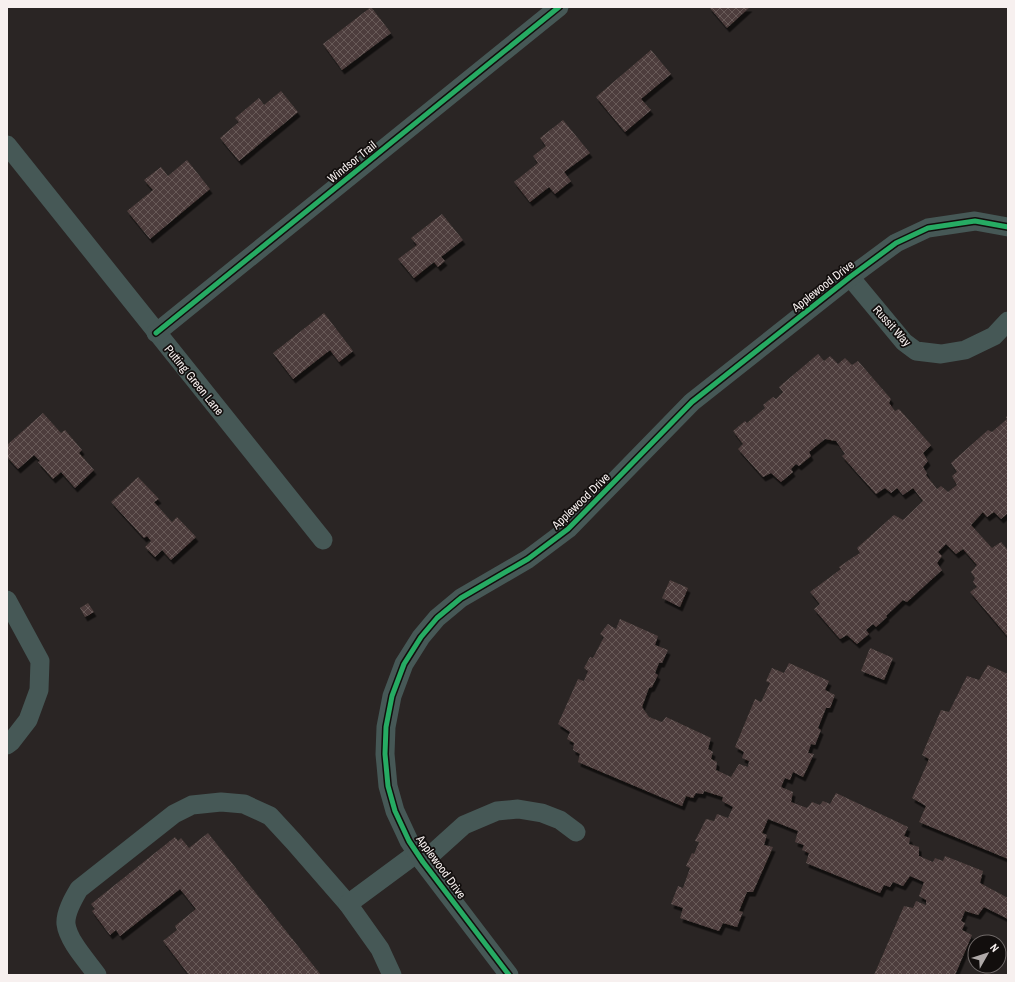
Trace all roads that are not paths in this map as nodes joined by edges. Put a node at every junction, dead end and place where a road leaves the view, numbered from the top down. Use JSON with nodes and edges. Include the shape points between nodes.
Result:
{"nodes":[{"id":1,"x":560,"y":7,"type":"edge"},
{"id":2,"x":7,"y":145,"type":"edge"},
{"id":3,"x":1008,"y":227,"type":"edge"},
{"id":4,"x":850,"y":277,"type":"junction"},
{"id":5,"x":1008,"y":321,"type":"edge"},
{"id":6,"x":156,"y":333,"type":"junction"},
{"id":7,"x":323,"y":540,"type":"dead end"},
{"id":8,"x":7,"y":600,"type":"edge"},
{"id":9,"x":7,"y":745,"type":"edge"},
{"id":10,"x":576,"y":832,"type":"dead end"},
{"id":11,"x":420,"y":858,"type":"junction"},
{"id":12,"x":348,"y":904,"type":"junction"},
{"id":13,"x":98,"y":975,"type":"edge"},
{"id":14,"x":392,"y":975,"type":"edge"},
{"id":15,"x":509,"y":975,"type":"edge"}],
"edges":[{"from":1,"to":6,"type":"street","name":"Windsor Trail"},
{"from":2,"to":6,"type":"street","name":"Putting Green Lane"},
{"from":3,"to":4,"type":"street","name":"Applewood Drive","via":[[975,221],[928,228],[896,242]]},
{"from":4,"to":5,"type":"street","name":"Russit Way","via":[[904,342],[916,351],[941,354],[965,350],[994,336]]},
{"from":4,"to":11,"type":"street","name":"Applewood Drive","via":[[692,402],[568,530],[528,559],[461,598],[437,618],[421,637],[404,664],[392,696],[386,727],[385,754],[388,786],[395,811]]},
{"from":6,"to":7,"type":"street","name":"Putting Green Lane"},
{"from":8,"to":9,"type":"street","via":[[40,661],[39,690],[28,720]]},
{"from":10,"to":11,"type":"street","via":[[560,820],[542,813],[518,809],[497,812],[464,825]]},
{"from":11,"to":12,"type":"street"},
{"from":11,"to":15,"type":"street","name":"Applewood Drive"},
{"from":12,"to":13,"type":"street","via":[[270,816],[244,804],[221,802],[192,805],[174,814],[79,889],[70,905],[66,924],[72,940]]},
{"from":12,"to":14,"type":"street","via":[[380,949]]}]}
